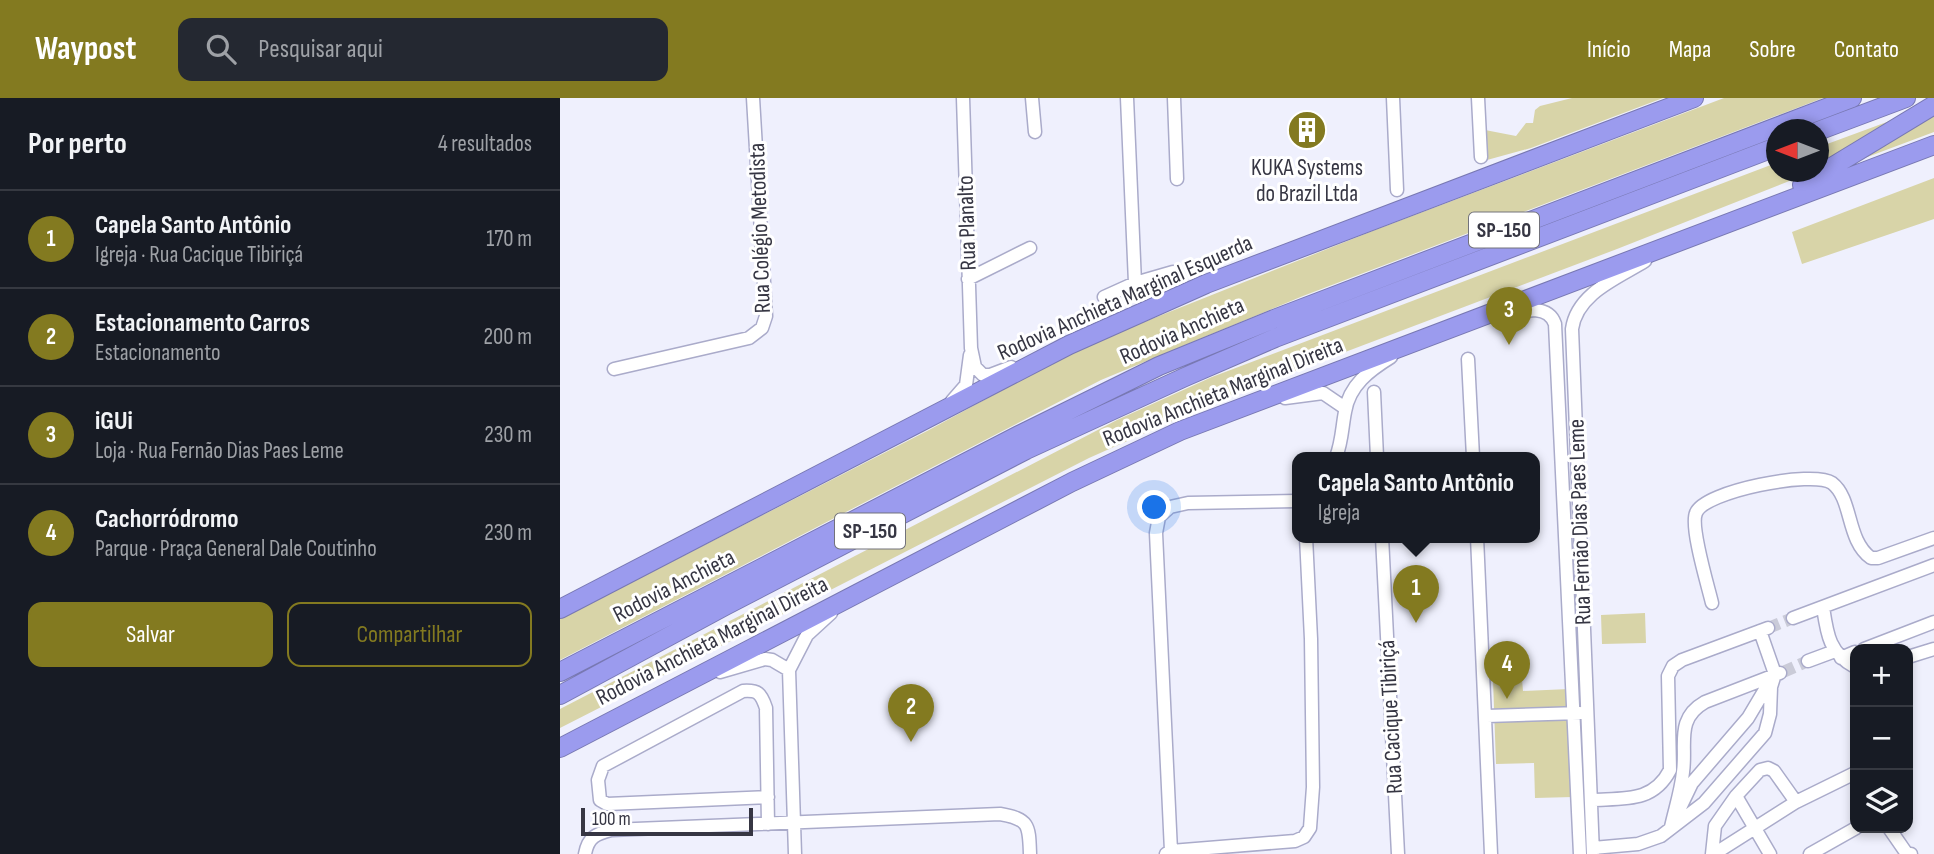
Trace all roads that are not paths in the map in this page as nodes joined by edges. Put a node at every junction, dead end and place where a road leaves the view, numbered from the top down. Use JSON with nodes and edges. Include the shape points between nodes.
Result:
{"nodes":[{"id":1,"x":754,"y":98,"type":"edge"},
{"id":2,"x":963,"y":98,"type":"edge"},
{"id":3,"x":1032,"y":98,"type":"edge"},
{"id":4,"x":1126,"y":98,"type":"edge"},
{"id":5,"x":1174,"y":98,"type":"edge"},
{"id":6,"x":1393,"y":98,"type":"edge"},
{"id":7,"x":1478,"y":98,"type":"edge"},
{"id":8,"x":1694,"y":98,"type":"edge"},
{"id":9,"x":1852,"y":98,"type":"edge"},
{"id":10,"x":1906,"y":98,"type":"edge"},
{"id":11,"x":1934,"y":105,"type":"edge"},
{"id":12,"x":1829,"y":127,"type":"edge"},
{"id":13,"x":1035,"y":132,"type":"dead end"},
{"id":14,"x":1934,"y":145,"type":"edge"},
{"id":15,"x":1766,"y":151,"type":"edge"},
{"id":16,"x":1481,"y":157,"type":"dead end"},
{"id":17,"x":1177,"y":179,"type":"dead end"},
{"id":18,"x":1397,"y":190,"type":"dead end"},
{"id":19,"x":1754,"y":212,"type":"junction"},
{"id":20,"x":1675,"y":242,"type":"junction"},
{"id":21,"x":1030,"y":248,"type":"dead end"},
{"id":22,"x":1173,"y":272,"type":"dead end"},
{"id":23,"x":968,"y":279,"type":"junction"},
{"id":24,"x":1135,"y":283,"type":"junction"},
{"id":25,"x":1104,"y":297,"type":"dead end"},
{"id":26,"x":1460,"y":323,"type":"junction"},
{"id":27,"x":1421,"y":338,"type":"junction"},
{"id":28,"x":1069,"y":345,"type":"junction"},
{"id":29,"x":971,"y":348,"type":"junction"},
{"id":30,"x":1468,"y":359,"type":"dead end"},
{"id":31,"x":614,"y":369,"type":"dead end"},
{"id":32,"x":1374,"y":392,"type":"dead end"},
{"id":33,"x":1257,"y":403,"type":"junction"},
{"id":34,"x":1345,"y":408,"type":"junction"},
{"id":35,"x":927,"y":420,"type":"junction"},
{"id":36,"x":1338,"y":452,"type":"edge"},
{"id":37,"x":1377,"y":452,"type":"edge"},
{"id":38,"x":1473,"y":452,"type":"edge"},
{"id":39,"x":1292,"y":501,"type":"edge"},
{"id":40,"x":1934,"y":538,"type":"edge"},
{"id":41,"x":1306,"y":543,"type":"edge"},
{"id":42,"x":1382,"y":543,"type":"edge"},
{"id":43,"x":1477,"y":543,"type":"edge"},
{"id":44,"x":1934,"y":565,"type":"edge"},
{"id":45,"x":856,"y":594,"type":"junction"},
{"id":46,"x":1712,"y":603,"type":"dead end"},
{"id":47,"x":1823,"y":607,"type":"junction"},
{"id":48,"x":560,"y":609,"type":"edge"},
{"id":49,"x":1793,"y":618,"type":"tunnel mouth"},
{"id":50,"x":1934,"y":622,"type":"edge"},
{"id":51,"x":1877,"y":644,"type":"edge"},
{"id":52,"x":1934,"y":649,"type":"edge"},
{"id":53,"x":1850,"y":653,"type":"edge"},
{"id":54,"x":1838,"y":654,"type":"junction"},
{"id":55,"x":1913,"y":655,"type":"edge"},
{"id":56,"x":1808,"y":661,"type":"tunnel mouth"},
{"id":57,"x":1850,"y":663,"type":"edge"},
{"id":58,"x":564,"y":669,"type":"edge"},
{"id":59,"x":789,"y":670,"type":"junction"},
{"id":60,"x":1779,"y":673,"type":"junction"},
{"id":61,"x":560,"y":695,"type":"edge"},
{"id":62,"x":649,"y":701,"type":"junction"},
{"id":63,"x":1588,"y":712,"type":"junction"},
{"id":64,"x":1574,"y":713,"type":"junction"},
{"id":65,"x":1487,"y":716,"type":"junction"},
{"id":66,"x":615,"y":719,"type":"junction"},
{"id":67,"x":560,"y":748,"type":"edge"},
{"id":68,"x":560,"y":758,"type":"edge"},
{"id":69,"x":1850,"y":776,"type":"edge"},
{"id":70,"x":1736,"y":796,"type":"junction"},
{"id":71,"x":768,"y":797,"type":"junction"},
{"id":72,"x":1591,"y":800,"type":"junction"},
{"id":73,"x":1797,"y":802,"type":"junction"},
{"id":74,"x":795,"y":823,"type":"junction"},
{"id":75,"x":768,"y":824,"type":"junction"},
{"id":76,"x":1671,"y":827,"type":"junction"},
{"id":77,"x":1754,"y":827,"type":"junction"},
{"id":78,"x":1850,"y":831,"type":"edge"},
{"id":79,"x":1893,"y":833,"type":"edge"},
{"id":80,"x":1579,"y":834,"type":"junction"},
{"id":81,"x":1592,"y":834,"type":"junction"},
{"id":82,"x":1219,"y":851,"type":"edge"},
{"id":83,"x":1593,"y":851,"type":"edge"},
{"id":84,"x":1168,"y":853,"type":"edge"},
{"id":85,"x":585,"y":854,"type":"edge"},
{"id":86,"x":795,"y":854,"type":"edge"},
{"id":87,"x":1030,"y":854,"type":"edge"},
{"id":88,"x":1398,"y":854,"type":"edge"},
{"id":89,"x":1491,"y":854,"type":"edge"},
{"id":90,"x":1580,"y":854,"type":"edge"},
{"id":91,"x":1713,"y":854,"type":"edge"},
{"id":92,"x":1770,"y":854,"type":"edge"},
{"id":93,"x":1810,"y":854,"type":"edge"},
{"id":94,"x":1908,"y":854,"type":"edge"}],
"edges":[{"from":1,"to":31,"type":"street","name":"Rua Colégio Metodista","via":[[766,316],[762,328],[750,338]]},
{"from":2,"to":23,"type":"street","name":"Rua Planalto"},
{"from":3,"to":13,"type":"street"},
{"from":4,"to":24,"type":"street"},
{"from":5,"to":17,"type":"street"},
{"from":6,"to":18,"type":"street"},
{"from":7,"to":16,"type":"street"},
{"from":8,"to":28,"type":"highway","name":"Rodovia Anchieta Marginal Esquerda","number":"SP-150","via":[[1206,284]]},
{"from":9,"to":58,"type":"highway","name":"Rodovia Anchieta","number":"SP-150","via":[[1159,366]]},
{"from":10,"to":12,"type":"highway"},
{"from":11,"to":19,"type":"highway"},
{"from":14,"to":19,"type":"highway","name":"Rodovia Anchieta Marginal Direita","number":"SP-150"},
{"from":15,"to":61,"type":"highway","name":"Rodovia Anchieta","number":"SP-150","via":[[1275,338],[1185,377],[1026,450]]},
{"from":19,"to":20,"type":"highway","name":"Rodovia Anchieta Marginal Direita","number":"SP-150"},
{"from":20,"to":26,"type":"highway","name":"Rodovia Anchieta Marginal Direita","number":"SP-150"},
{"from":20,"to":63,"type":"street","name":"Rua Fernão Dias Paes Leme","via":[[1588,297],[1573,323]]},
{"from":21,"to":23,"type":"street"},
{"from":22,"to":24,"type":"street"},
{"from":23,"to":29,"type":"street","name":"Rua Planalto"},
{"from":24,"to":25,"type":"street"},
{"from":26,"to":27,"type":"highway","name":"Rodovia Anchieta Marginal Direita","number":"SP-150"},
{"from":26,"to":64,"type":"street","name":"Rua Fernão Dias Paes Leme","via":[[1538,310],[1548,312],[1555,324]]},
{"from":27,"to":33,"type":"highway","name":"Rodovia Anchieta Marginal Direita","number":"SP-150"},
{"from":27,"to":34,"type":"street","via":[[1362,378]]},
{"from":28,"to":29,"type":"street","name":"Rua Planalto","via":[[990,375],[978,373]]},
{"from":28,"to":35,"type":"highway","name":"Rodovia Anchieta Marginal Esquerda","number":"SP-150"},
{"from":29,"to":35,"type":"street","name":"Rua Planalto","via":[[963,390]]},
{"from":30,"to":38,"type":"street"},
{"from":32,"to":37,"type":"street"},
{"from":33,"to":34,"type":"street","via":[[1323,393]]},
{"from":33,"to":45,"type":"highway","name":"Rodovia Anchieta Marginal Direita","number":"SP-150","via":[[1180,431]]},
{"from":34,"to":36,"type":"street"},
{"from":35,"to":48,"type":"highway","name":"Rodovia Anchieta Marginal Esquerda","number":"SP-150"},
{"from":39,"to":84,"type":"street","via":[[1188,503],[1170,507],[1159,517]]},
{"from":40,"to":46,"type":"street","via":[[1871,558],[1859,547],[1835,485],[1814,477],[1713,498],[1694,515]]},
{"from":41,"to":82,"type":"street","via":[[1313,787],[1310,828],[1295,841]]},
{"from":42,"to":88,"type":"street","name":"Rua Cacique Tibiriçá"},
{"from":43,"to":65,"type":"street"},
{"from":44,"to":47,"type":"street"},
{"from":45,"to":59,"type":"street","via":[[807,635]]},
{"from":45,"to":62,"type":"highway","name":"Rodovia Anchieta Marginal Direita","number":"SP-150"},
{"from":47,"to":49,"type":"street"},
{"from":47,"to":54,"type":"street","via":[[1826,628]]},
{"from":50,"to":51,"type":"street"},
{"from":52,"to":55,"type":"street"},
{"from":53,"to":54,"type":"street"},
{"from":54,"to":56,"type":"street"},
{"from":54,"to":57,"type":"street"},
{"from":59,"to":62,"type":"street","via":[[772,660],[754,661]]},
{"from":59,"to":74,"type":"street"},
{"from":60,"to":72,"type":"street","via":[[1764,629],[1673,666],[1668,676],[1670,770],[1664,781],[1638,797]]},
{"from":60,"to":76,"type":"street","via":[[1748,718],[1692,783]]},
{"from":60,"to":76,"type":"street","via":[[1771,687],[1765,733],[1704,803]]},
{"from":60,"to":76,"type":"street","via":[[1705,702],[1688,716],[1684,771]]},
{"from":62,"to":66,"type":"highway","name":"Rodovia Anchieta Marginal Direita","number":"SP-150"},
{"from":63,"to":64,"type":"street"},
{"from":63,"to":72,"type":"street","name":"Rua Fernão Dias Paes Leme"},
{"from":64,"to":65,"type":"street"},
{"from":64,"to":80,"type":"street","name":"Rua Fernão Dias Paes Leme"},
{"from":65,"to":89,"type":"street"},
{"from":66,"to":67,"type":"highway","name":"Rodovia Anchieta Marginal Direita","number":"SP-150"},
{"from":66,"to":68,"type":"street"},
{"from":69,"to":73,"type":"street"},
{"from":70,"to":73,"type":"street","via":[[1760,770],[1768,768]]},
{"from":70,"to":77,"type":"street"},
{"from":70,"to":91,"type":"street","via":[[1715,825]]},
{"from":71,"to":71,"type":"street","via":[[766,708],[762,695],[755,691],[743,691],[599,771],[600,800],[607,804]]},
{"from":71,"to":75,"type":"street"},
{"from":72,"to":81,"type":"street","name":"Rua Fernão Dias Paes Leme"},
{"from":73,"to":77,"type":"street"},
{"from":74,"to":75,"type":"street"},
{"from":74,"to":86,"type":"street"},
{"from":74,"to":87,"type":"street","via":[[1000,814],[1019,817],[1027,824]]},
{"from":75,"to":85,"type":"street","via":[[611,830],[594,835]]},
{"from":76,"to":83,"type":"street","via":[[1650,841]]},
{"from":77,"to":91,"type":"street"},
{"from":77,"to":92,"type":"street"},
{"from":78,"to":93,"type":"street"},
{"from":79,"to":94,"type":"street"},
{"from":80,"to":81,"type":"street"},
{"from":80,"to":90,"type":"street","name":"Rua Fernão Dias Paes Leme"},
{"from":81,"to":83,"type":"street","name":"Rua Fernão Dias Paes Leme"},
{"from":82,"to":84,"type":"street"}]}
